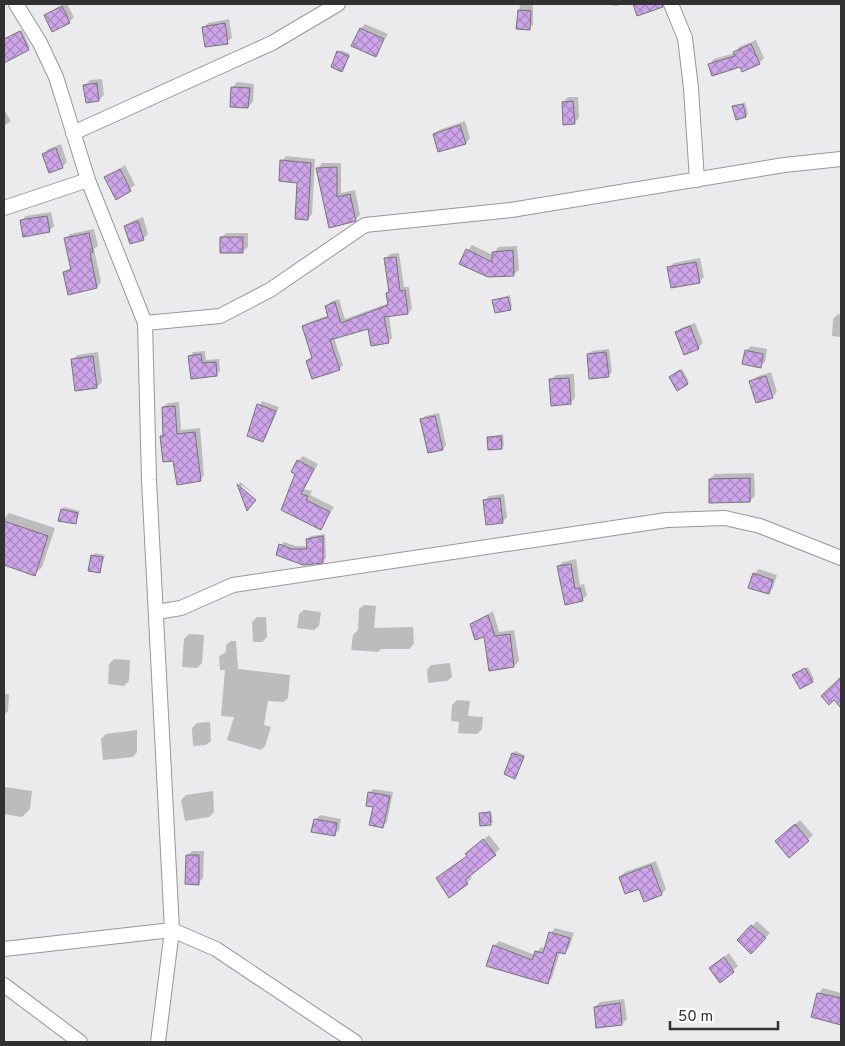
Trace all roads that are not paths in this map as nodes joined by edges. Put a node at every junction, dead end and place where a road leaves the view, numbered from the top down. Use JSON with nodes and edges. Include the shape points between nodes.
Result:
{"nodes":[{"id":1,"x":16,"y":4,"type":"edge"},
{"id":2,"x":338,"y":4,"type":"edge"},
{"id":3,"x":671,"y":4,"type":"edge"},
{"id":4,"x":73,"y":133,"type":"junction"},
{"id":5,"x":841,"y":158,"type":"edge"},
{"id":6,"x":88,"y":180,"type":"junction"},
{"id":7,"x":697,"y":180,"type":"junction"},
{"id":8,"x":4,"y":208,"type":"edge"},
{"id":9,"x":145,"y":323,"type":"junction"},
{"id":10,"x":841,"y":558,"type":"edge"},
{"id":11,"x":157,"y":612,"type":"junction"},
{"id":12,"x":172,"y":930,"type":"junction"},
{"id":13,"x":4,"y":949,"type":"edge"},
{"id":14,"x":4,"y":985,"type":"edge"},
{"id":15,"x":80,"y":1042,"type":"edge"},
{"id":16,"x":158,"y":1042,"type":"edge"},
{"id":17,"x":355,"y":1042,"type":"edge"}],
"edges":[{"from":1,"to":4,"type":"street","via":[[56,77]]},
{"from":2,"to":4,"type":"street","via":[[272,44]]},
{"from":3,"to":7,"type":"street","via":[[686,38]]},
{"from":4,"to":6,"type":"street"},
{"from":5,"to":7,"type":"street"},
{"from":6,"to":8,"type":"street"},
{"from":6,"to":9,"type":"street"},
{"from":7,"to":9,"type":"street","via":[[511,210],[365,226],[270,290],[220,316]]},
{"from":9,"to":11,"type":"street","via":[[149,480]]},
{"from":10,"to":11,"type":"street","via":[[760,526],[725,518],[667,520],[233,585],[180,608]]},
{"from":11,"to":12,"type":"street"},
{"from":12,"to":13,"type":"street"},
{"from":12,"to":16,"type":"street"},
{"from":12,"to":17,"type":"street","via":[[216,949]]},
{"from":14,"to":15,"type":"street"}]}
